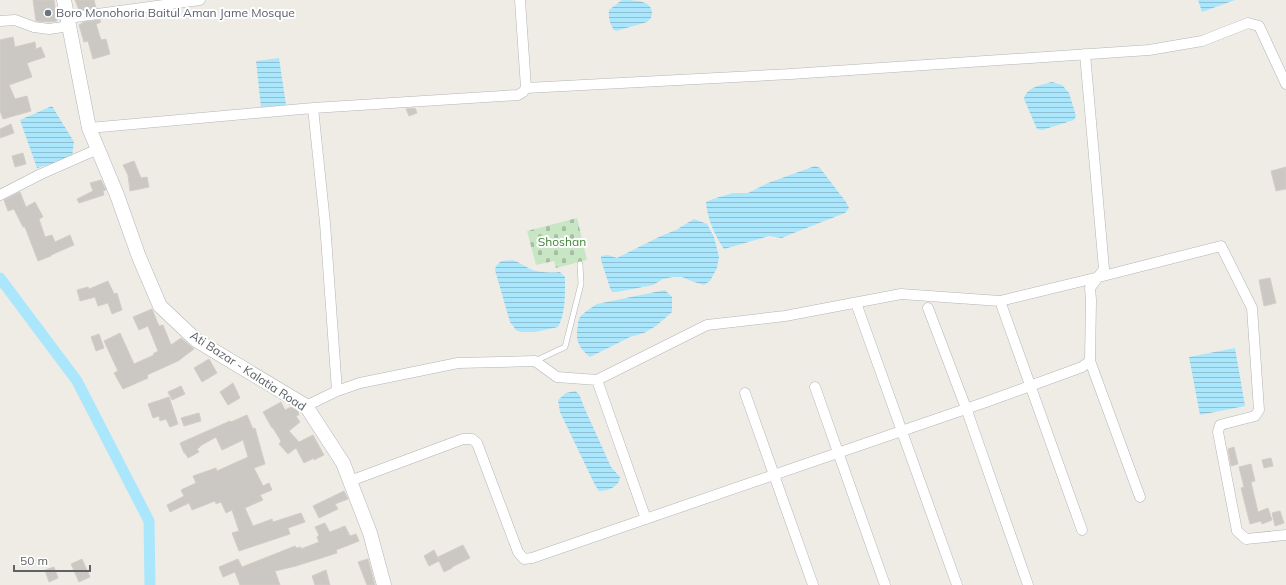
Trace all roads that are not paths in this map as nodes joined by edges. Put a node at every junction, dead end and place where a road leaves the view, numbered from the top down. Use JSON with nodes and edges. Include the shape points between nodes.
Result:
{"nodes":[{"id":1,"x":64,"y":0,"type":"edge"},
{"id":2,"x":200,"y":0,"type":"edge"},
{"id":3,"x":520,"y":0,"type":"edge"},
{"id":4,"x":0,"y":21,"type":"edge"},
{"id":5,"x":69,"y":22,"type":"junction"},
{"id":6,"x":1085,"y":54,"type":"junction"},
{"id":7,"x":1286,"y":84,"type":"edge"},
{"id":8,"x":526,"y":88,"type":"junction"},
{"id":9,"x":313,"y":108,"type":"junction"},
{"id":10,"x":89,"y":128,"type":"junction"},
{"id":11,"x":98,"y":149,"type":"junction"},
{"id":12,"x":0,"y":195,"type":"edge"},
{"id":13,"x":580,"y":264,"type":"dead end"},
{"id":14,"x":1099,"y":277,"type":"junction"},
{"id":15,"x":1000,"y":301,"type":"junction"},
{"id":16,"x":856,"y":303,"type":"junction"},
{"id":17,"x":928,"y":308,"type":"dead end"},
{"id":18,"x":1090,"y":360,"type":"junction"},
{"id":19,"x":535,"y":361,"type":"junction"},
{"id":20,"x":597,"y":380,"type":"junction"},
{"id":21,"x":1030,"y":386,"type":"junction"},
{"id":22,"x":815,"y":387,"type":"dead end"},
{"id":23,"x":337,"y":391,"type":"junction"},
{"id":24,"x":745,"y":393,"type":"dead end"},
{"id":25,"x":306,"y":406,"type":"junction"},
{"id":26,"x":966,"y":408,"type":"junction"},
{"id":27,"x":902,"y":431,"type":"junction"},
{"id":28,"x":838,"y":452,"type":"junction"},
{"id":29,"x":774,"y":475,"type":"junction"},
{"id":30,"x":350,"y":481,"type":"junction"},
{"id":31,"x":1140,"y":497,"type":"dead end"},
{"id":32,"x":646,"y":519,"type":"junction"},
{"id":33,"x":1082,"y":530,"type":"dead end"},
{"id":34,"x":1286,"y":535,"type":"edge"},
{"id":35,"x":384,"y":585,"type":"edge"},
{"id":36,"x":813,"y":585,"type":"edge"},
{"id":37,"x":885,"y":585,"type":"edge"},
{"id":38,"x":957,"y":585,"type":"edge"},
{"id":39,"x":1028,"y":585,"type":"edge"}],
"edges":[{"from":1,"to":5,"type":"main road","name":"Ati Bazar - Kalatia Road"},
{"from":2,"to":5,"type":"street"},
{"from":3,"to":8,"type":"street"},
{"from":4,"to":5,"type":"street","via":[[16,20],[34,28],[49,29]]},
{"from":5,"to":10,"type":"main road","name":"Ati Bazar - Kalatia Road"},
{"from":6,"to":7,"type":"street","via":[[1149,50],[1202,41],[1248,23],[1259,26]]},
{"from":6,"to":8,"type":"street","via":[[791,74]]},
{"from":6,"to":14,"type":"street","via":[[1104,270]]},
{"from":8,"to":9,"type":"street","via":[[518,96]]},
{"from":9,"to":10,"type":"street"},
{"from":9,"to":23,"type":"street"},
{"from":10,"to":11,"type":"main road","name":"Ati Bazar - Kalatia Road"},
{"from":11,"to":12,"type":"street","via":[[40,174]]},
{"from":11,"to":25,"type":"main road","name":"Ati Bazar - Kalatia Road","via":[[160,306],[196,340]]},
{"from":13,"to":19,"type":"lane","via":[[580,284],[565,347]]},
{"from":14,"to":15,"type":"street"},
{"from":14,"to":18,"type":"street","via":[[1090,288]]},
{"from":14,"to":34,"type":"street","via":[[1221,246],[1252,308],[1259,410],[1255,416],[1220,426],[1218,432],[1238,531],[1246,539]]},
{"from":15,"to":16,"type":"street","via":[[901,294]]},
{"from":15,"to":21,"type":"street"},
{"from":16,"to":20,"type":"street","via":[[785,316],[707,325]]},
{"from":16,"to":27,"type":"street"},
{"from":17,"to":26,"type":"street"},
{"from":18,"to":21,"type":"street","via":[[1082,366]]},
{"from":18,"to":31,"type":"street"},
{"from":19,"to":20,"type":"street","via":[[557,376]]},
{"from":19,"to":23,"type":"street","via":[[458,363],[360,383]]},
{"from":20,"to":32,"type":"street"},
{"from":21,"to":26,"type":"street"},
{"from":21,"to":33,"type":"street"},
{"from":22,"to":28,"type":"street"},
{"from":23,"to":25,"type":"street"},
{"from":24,"to":29,"type":"street"},
{"from":25,"to":30,"type":"main road","name":"Ati Bazar - Kalatia Road","via":[[343,463]]},
{"from":26,"to":27,"type":"street"},
{"from":26,"to":39,"type":"street"},
{"from":27,"to":28,"type":"street"},
{"from":27,"to":38,"type":"street"},
{"from":28,"to":29,"type":"street"},
{"from":28,"to":37,"type":"street"},
{"from":29,"to":32,"type":"street"},
{"from":29,"to":36,"type":"street"},
{"from":30,"to":32,"type":"street","via":[[463,439],[472,439],[477,443],[518,552],[524,559]]},
{"from":30,"to":35,"type":"main road","name":"Ati Bazar - Kalatia Road","via":[[370,533]]}]}
